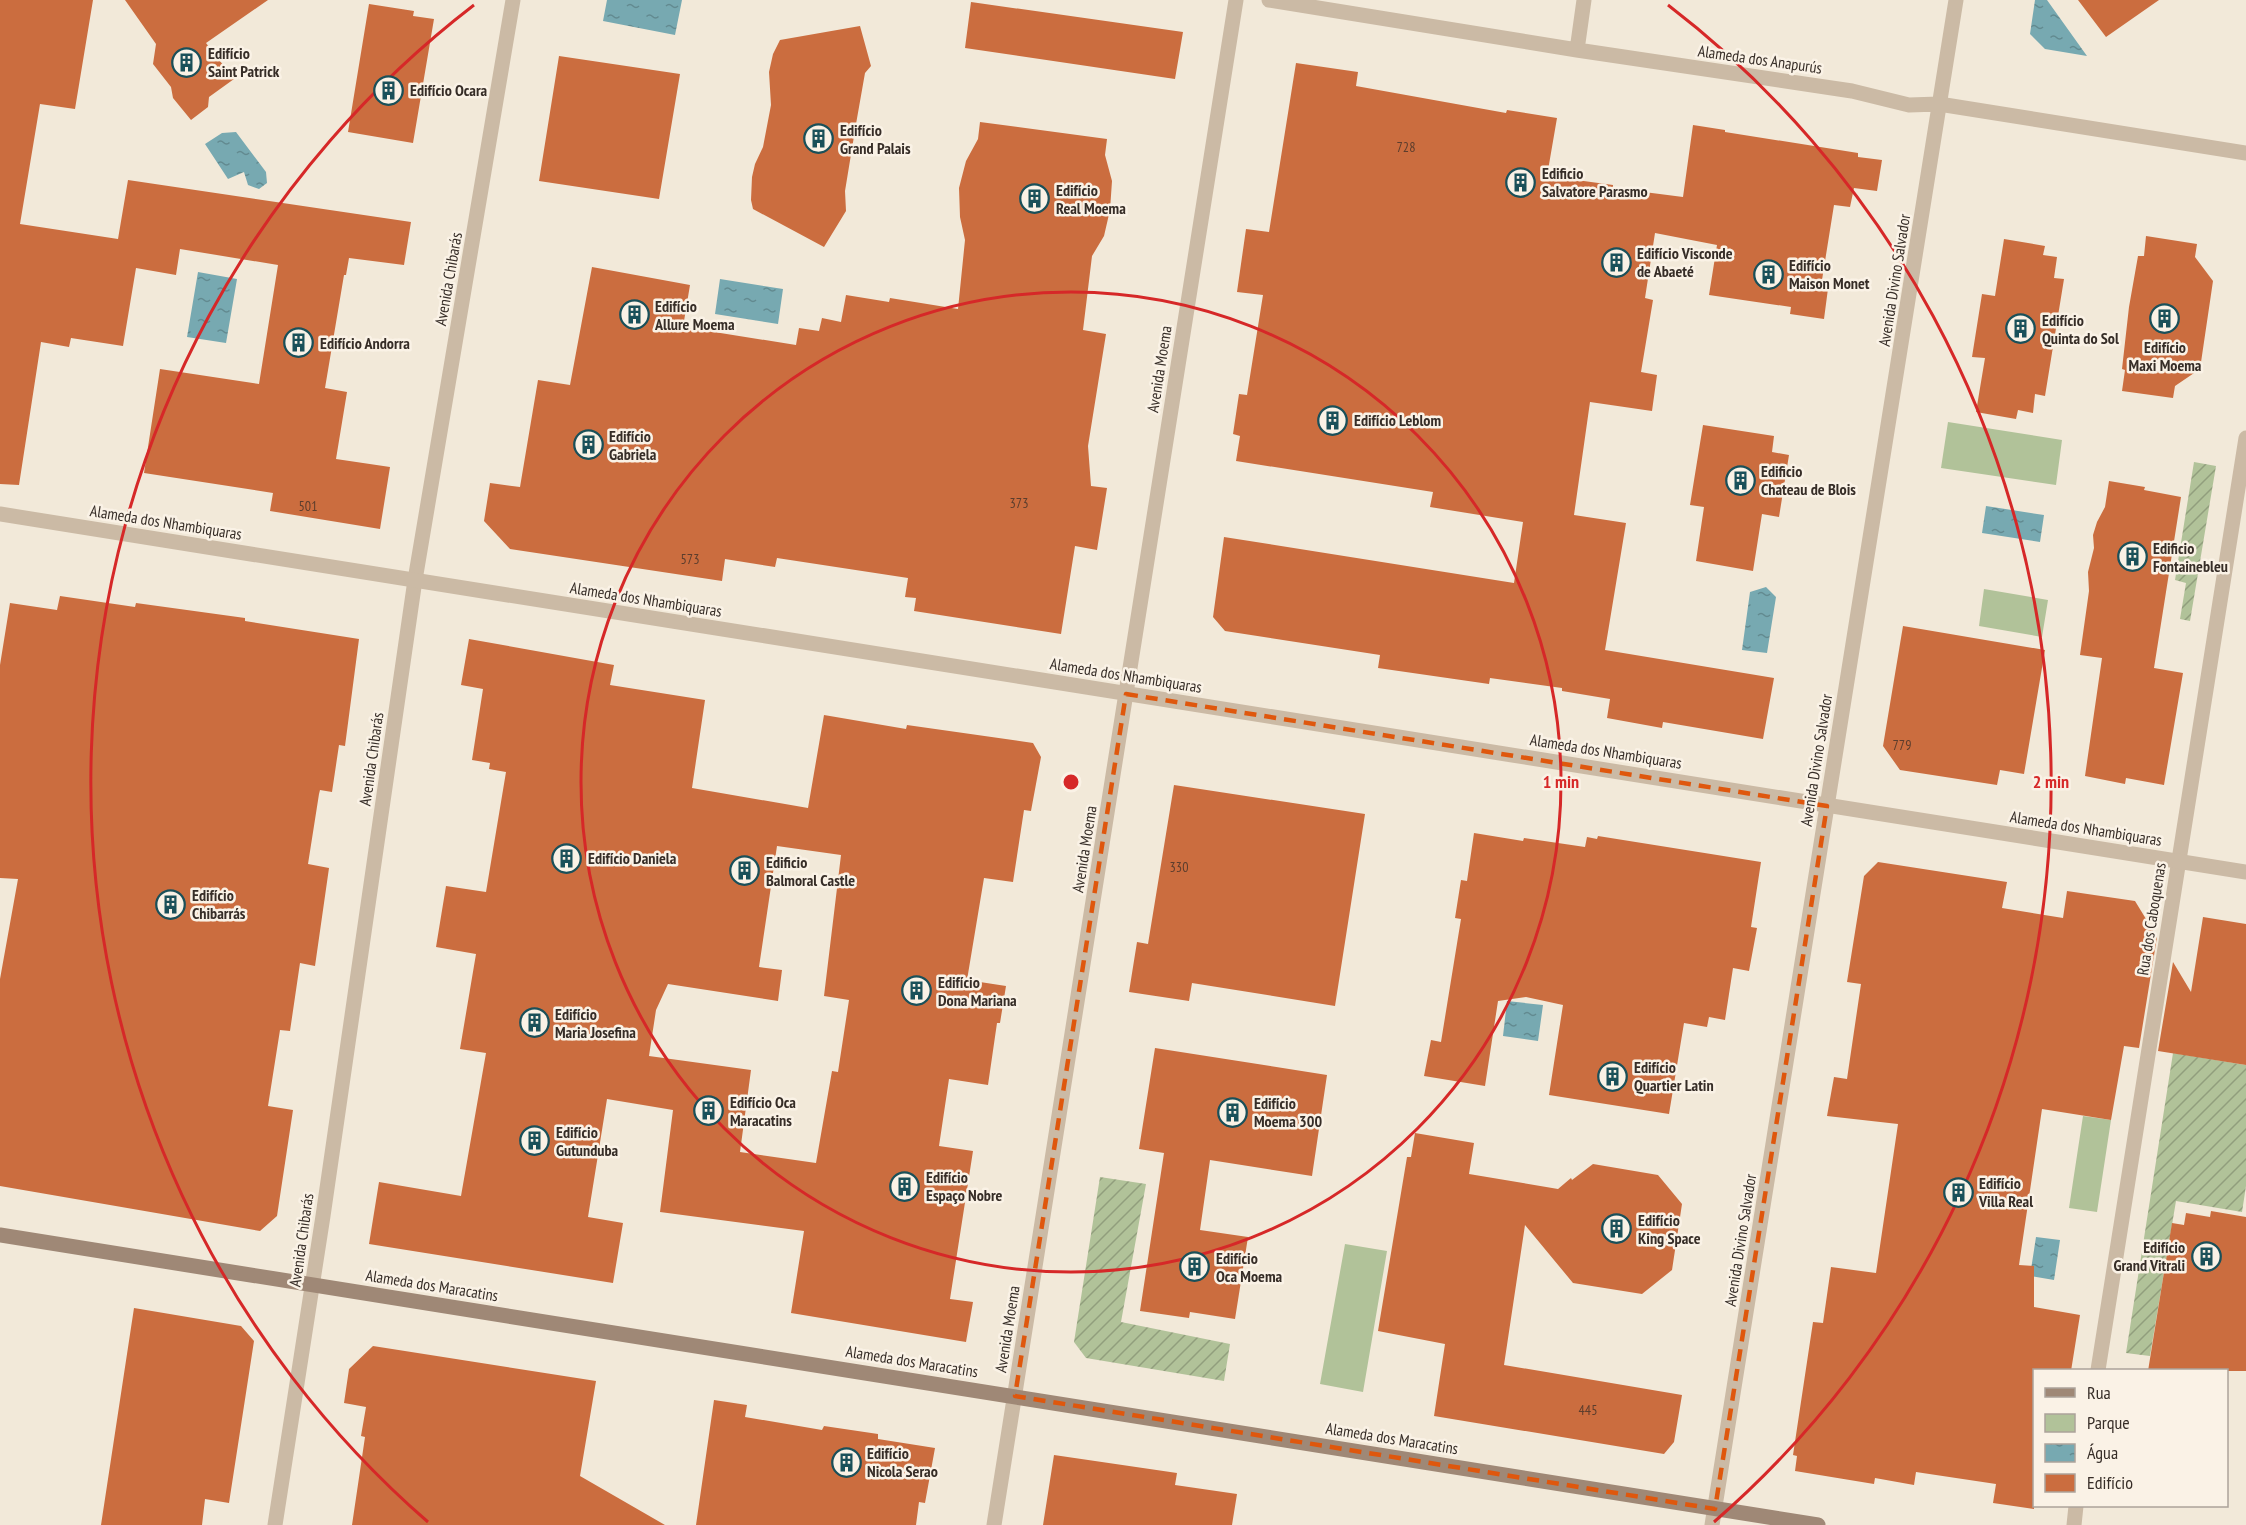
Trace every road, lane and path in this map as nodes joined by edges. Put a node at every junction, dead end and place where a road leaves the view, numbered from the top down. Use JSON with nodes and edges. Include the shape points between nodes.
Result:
{"nodes":[{"id":1,"x":513,"y":0,"type":"edge"},
{"id":2,"x":1236,"y":0,"type":"edge"},
{"id":3,"x":1269,"y":0,"type":"edge"},
{"id":4,"x":1584,"y":0,"type":"edge"},
{"id":5,"x":1956,"y":0,"type":"edge"},
{"id":6,"x":1576,"y":50,"type":"junction"},
{"id":7,"x":1939,"y":104,"type":"junction"},
{"id":8,"x":2246,"y":153,"type":"edge"},
{"id":9,"x":2246,"y":438,"type":"edge"},
{"id":10,"x":0,"y":514,"type":"edge"},
{"id":11,"x":415,"y":580,"type":"junction"},
{"id":12,"x":1126,"y":694,"type":"junction"},
{"id":13,"x":1827,"y":806,"type":"junction"},
{"id":14,"x":2178,"y":861,"type":"junction"},
{"id":15,"x":2246,"y":872,"type":"edge"},
{"id":16,"x":0,"y":1235,"type":"edge"},
{"id":17,"x":313,"y":1284,"type":"junction"},
{"id":18,"x":2098,"y":1369,"type":"edge"},
{"id":19,"x":1015,"y":1396,"type":"junction"},
{"id":20,"x":2076,"y":1507,"type":"edge"},
{"id":21,"x":1715,"y":1509,"type":"junction"},
{"id":22,"x":275,"y":1525,"type":"edge"},
{"id":23,"x":994,"y":1525,"type":"edge"},
{"id":24,"x":1712,"y":1525,"type":"edge"},
{"id":25,"x":1818,"y":1525,"type":"edge"},
{"id":26,"x":2074,"y":1525,"type":"edge"}],
"edges":[{"from":1,"to":11,"type":"street","name":"Avenida Chibarás"},
{"from":2,"to":12,"type":"street","name":"Avenida Moema"},
{"from":3,"to":6,"type":"street","name":"Alameda dos Anapurús"},
{"from":4,"to":6,"type":"street"},
{"from":5,"to":7,"type":"street","name":"Avenida Divino Salvador"},
{"from":6,"to":7,"type":"street","name":"Alameda dos Anapurús","via":[[1852,91],[1909,105]]},
{"from":7,"to":8,"type":"street","name":"Alameda dos Anapurús"},
{"from":7,"to":13,"type":"street","name":"Avenida Divino Salvador"},
{"from":9,"to":14,"type":"street","name":"Rua dos Caboquenas"},
{"from":10,"to":11,"type":"street","name":"Alameda dos Nhambiquaras"},
{"from":11,"to":12,"type":"street","name":"Alameda dos Nhambiquaras"},
{"from":11,"to":17,"type":"street","name":"Avenida Chibarás"},
{"from":12,"to":13,"type":"street","name":"Alameda dos Nhambiquaras"},
{"from":12,"to":19,"type":"street","name":"Avenida Moema"},
{"from":13,"to":14,"type":"street","name":"Alameda dos Nhambiquaras"},
{"from":13,"to":21,"type":"street","name":"Avenida Divino Salvador"},
{"from":14,"to":15,"type":"street","name":"Alameda dos Nhambiquaras"},
{"from":14,"to":18,"type":"street","name":"Rua dos Caboquenas"},
{"from":16,"to":17,"type":"main road","name":"Alameda dos Maracatins"},
{"from":17,"to":19,"type":"main road","name":"Alameda dos Maracatins"},
{"from":17,"to":22,"type":"street","name":"Avenida Chibarás"},
{"from":19,"to":21,"type":"main road","name":"Alameda dos Maracatins"},
{"from":19,"to":23,"type":"street","name":"Avenida Moema"},
{"from":20,"to":26,"type":"street"},
{"from":21,"to":24,"type":"street","name":"Avenida Divino Salvador"},
{"from":21,"to":25,"type":"main road","name":"Alameda dos Maracatins"}]}
